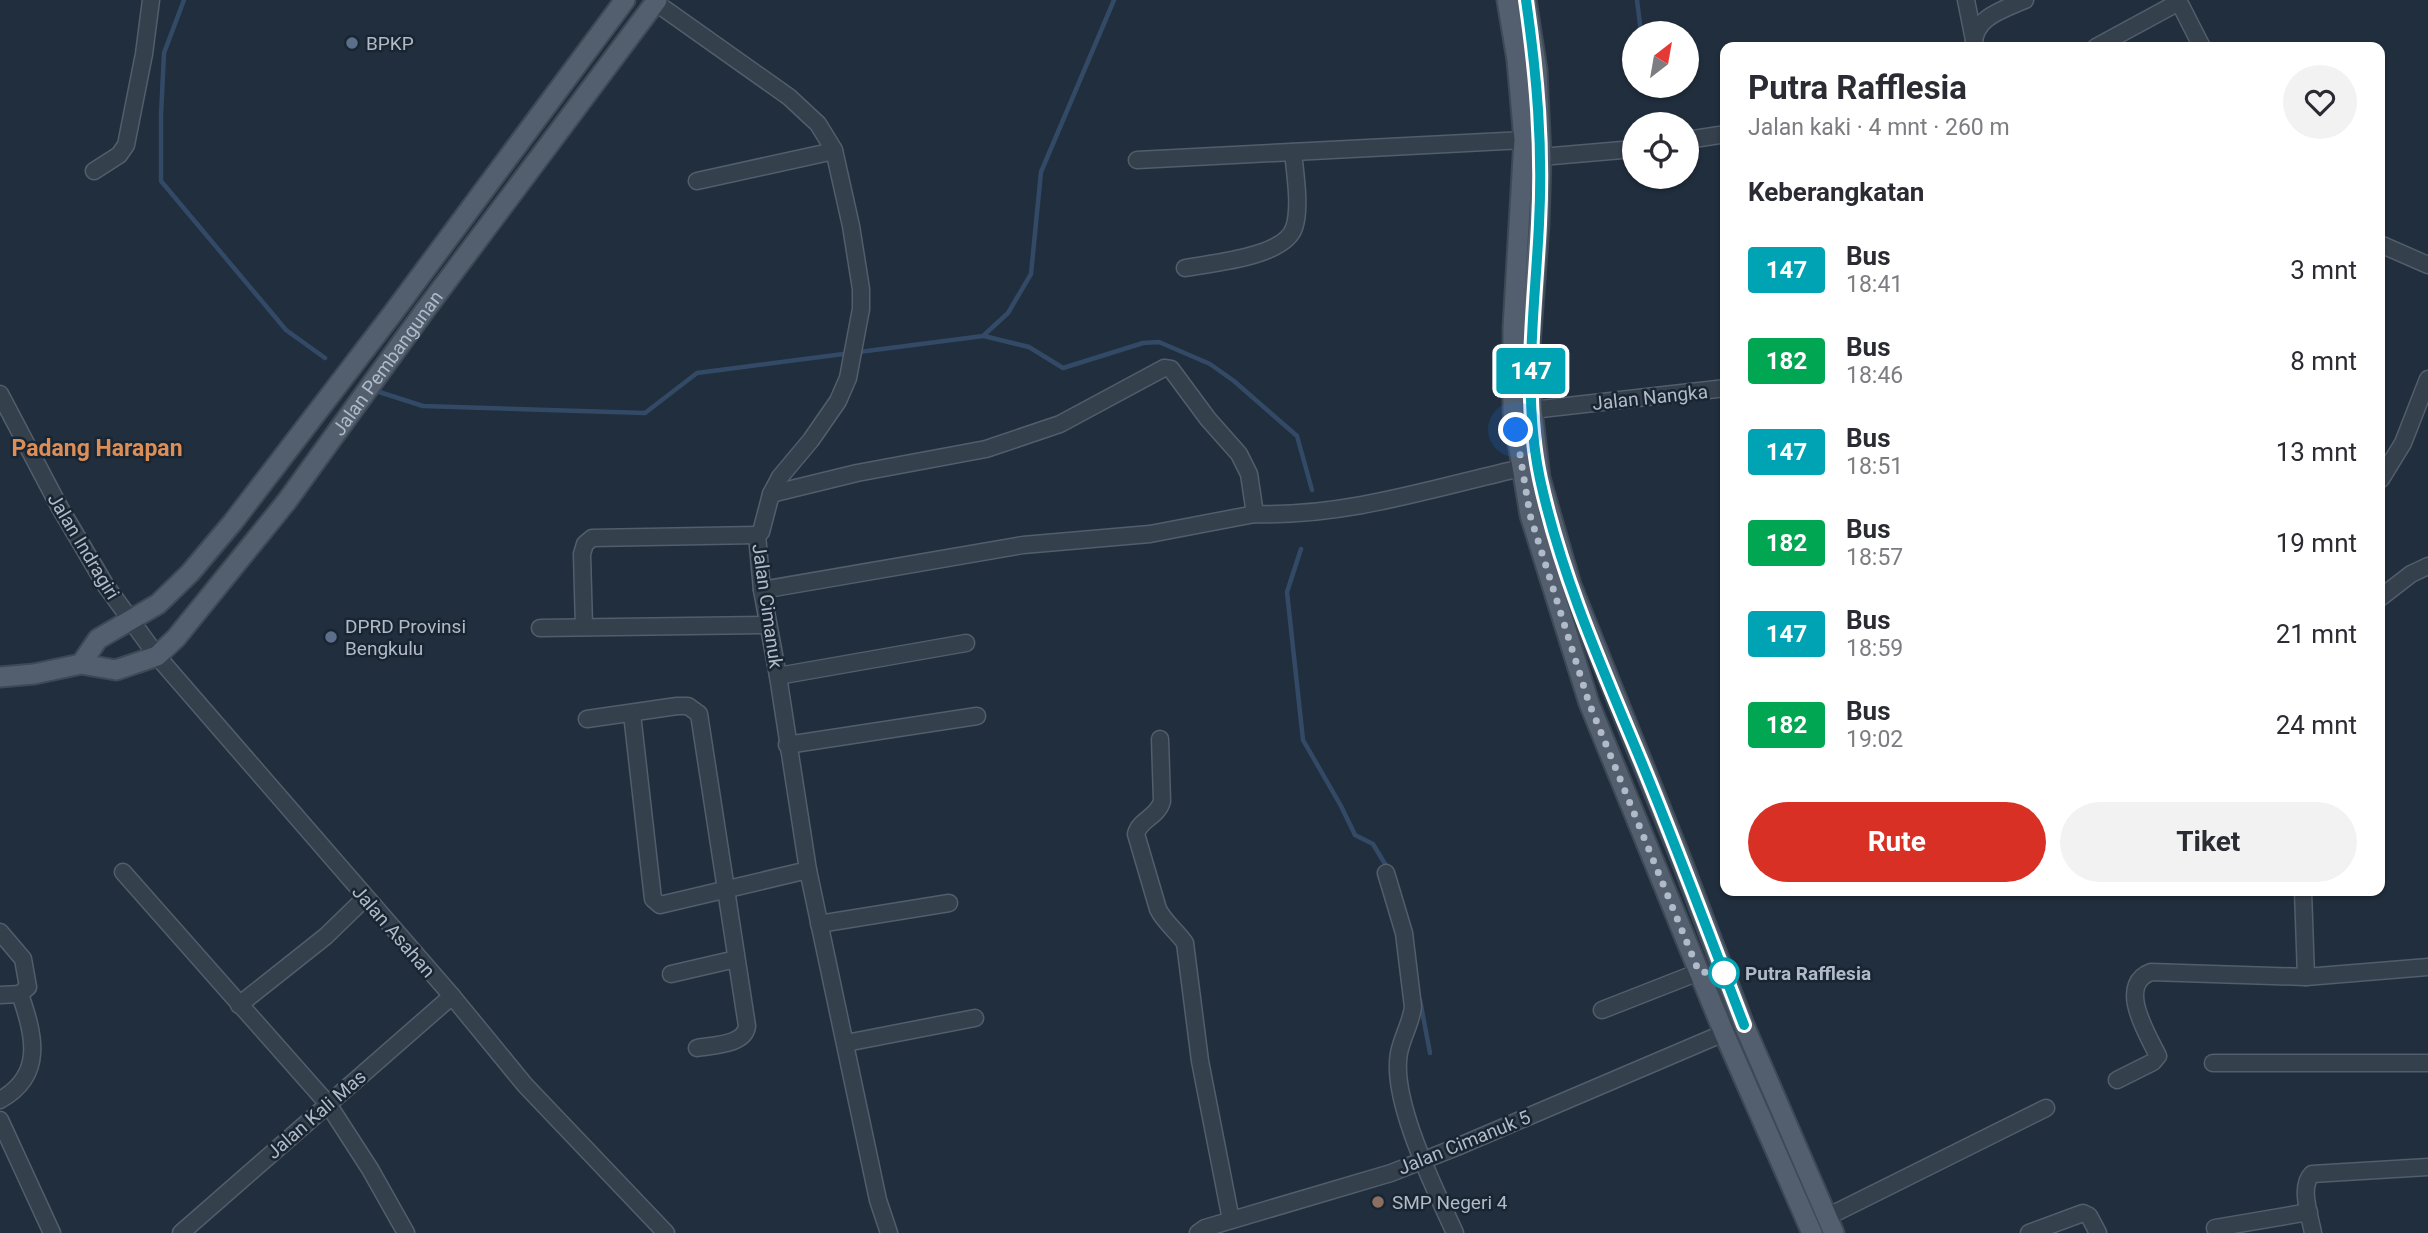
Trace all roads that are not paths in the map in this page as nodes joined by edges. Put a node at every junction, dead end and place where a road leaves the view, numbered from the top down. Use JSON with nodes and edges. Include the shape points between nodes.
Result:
{"nodes":[{"id":1,"x":151,"y":0,"type":"edge"},
{"id":2,"x":625,"y":0,"type":"edge"},
{"id":3,"x":1507,"y":0,"type":"edge"},
{"id":4,"x":1526,"y":0,"type":"edge"},
{"id":5,"x":1966,"y":0,"type":"edge"},
{"id":6,"x":2025,"y":0,"type":"edge"},
{"id":7,"x":655,"y":1,"type":"edge"},
{"id":8,"x":2179,"y":1,"type":"edge"},
{"id":9,"x":1974,"y":42,"type":"edge"},
{"id":10,"x":1974,"y":42,"type":"edge"},
{"id":11,"x":2105,"y":42,"type":"edge"},
{"id":12,"x":2200,"y":42,"type":"edge"},
{"id":13,"x":1720,"y":135,"type":"edge"},
{"id":14,"x":1699,"y":138,"type":"edge"},
{"id":15,"x":1524,"y":140,"type":"junction"},
{"id":16,"x":1622,"y":150,"type":"edge"},
{"id":17,"x":834,"y":151,"type":"junction"},
{"id":18,"x":1293,"y":152,"type":"junction"},
{"id":19,"x":1541,"y":157,"type":"junction"},
{"id":20,"x":1137,"y":160,"type":"dead end"},
{"id":21,"x":94,"y":170,"type":"dead end"},
{"id":22,"x":697,"y":181,"type":"dead end"},
{"id":23,"x":2385,"y":246,"type":"edge"},
{"id":24,"x":2428,"y":265,"type":"edge"},
{"id":25,"x":1185,"y":268,"type":"dead end"},
{"id":26,"x":417,"y":281,"type":"junction"},
{"id":27,"x":438,"y":294,"type":"junction"},
{"id":28,"x":2428,"y":379,"type":"edge"},
{"id":29,"x":1720,"y":389,"type":"edge"},
{"id":30,"x":0,"y":394,"type":"edge"},
{"id":31,"x":1532,"y":410,"type":"junction"},
{"id":32,"x":1521,"y":468,"type":"junction"},
{"id":33,"x":2385,"y":473,"type":"edge"},
{"id":34,"x":771,"y":494,"type":"junction"},
{"id":35,"x":1255,"y":514,"type":"junction"},
{"id":36,"x":757,"y":535,"type":"junction"},
{"id":37,"x":2428,"y":566,"type":"edge"},
{"id":38,"x":762,"y":590,"type":"junction"},
{"id":39,"x":2385,"y":594,"type":"edge"},
{"id":40,"x":131,"y":621,"type":"junction"},
{"id":41,"x":768,"y":625,"type":"junction"},
{"id":42,"x":584,"y":627,"type":"junction"},
{"id":43,"x":540,"y":628,"type":"dead end"},
{"id":44,"x":966,"y":643,"type":"dead end"},
{"id":45,"x":157,"y":656,"type":"junction"},
{"id":46,"x":81,"y":664,"type":"junction"},
{"id":47,"x":778,"y":676,"type":"junction"},
{"id":48,"x":0,"y":677,"type":"edge"},
{"id":49,"x":632,"y":714,"type":"junction"},
{"id":50,"x":977,"y":716,"type":"dead end"},
{"id":51,"x":587,"y":719,"type":"dead end"},
{"id":52,"x":1160,"y":739,"type":"dead end"},
{"id":53,"x":788,"y":744,"type":"junction"},
{"id":54,"x":1663,"y":815,"type":"junction"},
{"id":55,"x":1640,"y":825,"type":"junction"},
{"id":56,"x":808,"y":870,"type":"junction"},
{"id":57,"x":123,"y":872,"type":"dead end"},
{"id":58,"x":1386,"y":873,"type":"dead end"},
{"id":59,"x":725,"y":891,"type":"junction"},
{"id":60,"x":2303,"y":896,"type":"edge"},
{"id":61,"x":365,"y":898,"type":"junction"},
{"id":62,"x":949,"y":902,"type":"dead end"},
{"id":63,"x":819,"y":924,"type":"junction"},
{"id":64,"x":0,"y":932,"type":"edge"},
{"id":65,"x":736,"y":959,"type":"junction"},
{"id":66,"x":2428,"y":967,"type":"edge"},
{"id":67,"x":1699,"y":972,"type":"junction"},
{"id":68,"x":671,"y":974,"type":"dead end"},
{"id":69,"x":2306,"y":977,"type":"junction"},
{"id":70,"x":20,"y":994,"type":"junction"},
{"id":71,"x":0,"y":995,"type":"edge"},
{"id":72,"x":452,"y":996,"type":"junction"},
{"id":73,"x":239,"y":1005,"type":"junction"},
{"id":74,"x":1602,"y":1010,"type":"dead end"},
{"id":75,"x":975,"y":1018,"type":"dead end"},
{"id":76,"x":1724,"y":1033,"type":"junction"},
{"id":77,"x":846,"y":1043,"type":"junction"},
{"id":78,"x":697,"y":1048,"type":"dead end"},
{"id":79,"x":2428,"y":1062,"type":"edge"},
{"id":80,"x":2213,"y":1063,"type":"dead end"},
{"id":81,"x":2118,"y":1080,"type":"dead end"},
{"id":82,"x":0,"y":1100,"type":"edge"},
{"id":83,"x":328,"y":1104,"type":"junction"},
{"id":84,"x":2046,"y":1108,"type":"dead end"},
{"id":85,"x":0,"y":1120,"type":"edge"},
{"id":86,"x":1423,"y":1159,"type":"junction"},
{"id":87,"x":2428,"y":1167,"type":"edge"},
{"id":88,"x":2309,"y":1212,"type":"junction"},
{"id":89,"x":1231,"y":1220,"type":"junction"},
{"id":90,"x":1830,"y":1225,"type":"edge"},
{"id":91,"x":2214,"y":1228,"type":"dead end"},
{"id":92,"x":52,"y":1233,"type":"edge"},
{"id":93,"x":181,"y":1233,"type":"edge"},
{"id":94,"x":406,"y":1233,"type":"edge"},
{"id":95,"x":666,"y":1233,"type":"edge"},
{"id":96,"x":889,"y":1233,"type":"edge"},
{"id":97,"x":1198,"y":1233,"type":"edge"},
{"id":98,"x":1455,"y":1233,"type":"edge"},
{"id":99,"x":1812,"y":1233,"type":"edge"},
{"id":100,"x":2029,"y":1233,"type":"edge"},
{"id":101,"x":2098,"y":1233,"type":"edge"},
{"id":102,"x":2313,"y":1233,"type":"edge"}],
"edges":[{"from":1,"to":21,"type":"street","via":[[126,145],[119,155]]},
{"from":2,"to":26,"type":"main road","name":"Jalan Pembangunan"},
{"from":3,"to":15,"type":"main road"},
{"from":4,"to":19,"type":"main road"},
{"from":5,"to":9,"type":"street"},
{"from":6,"to":10,"type":"street","via":[[1982,22]]},
{"from":7,"to":17,"type":"street","name":"Jalan Cimanuk","via":[[789,97],[818,124]]},
{"from":7,"to":27,"type":"main road","name":"Jalan Pembangunan"},
{"from":8,"to":11,"type":"street"},
{"from":8,"to":12,"type":"street"},
{"from":13,"to":14,"type":"street"},
{"from":15,"to":18,"type":"street"},
{"from":15,"to":32,"type":"main road","via":[[1513,362],[1513,412]]},
{"from":16,"to":19,"type":"street"},
{"from":17,"to":22,"type":"street"},
{"from":17,"to":34,"type":"street","name":"Jalan Cimanuk","via":[[859,269],[857,334],[848,379],[838,401]]},
{"from":18,"to":20,"type":"street"},
{"from":18,"to":25,"type":"street","via":[[1296,222],[1290,236],[1261,252]]},
{"from":19,"to":31,"type":"main road","via":[[1530,346]]},
{"from":23,"to":24,"type":"street"},
{"from":26,"to":27,"type":"main road"},
{"from":26,"to":40,"type":"main road","name":"Jalan Pembangunan","via":[[225,532],[174,589]]},
{"from":27,"to":45,"type":"main road","name":"Jalan Pembangunan","via":[[287,500]]},
{"from":28,"to":33,"type":"street","via":[[2403,443]]},
{"from":29,"to":31,"type":"street","name":"Jalan Nangka"},
{"from":30,"to":40,"type":"street","name":"Jalan Indragiri","via":[[60,508]]},
{"from":31,"to":54,"type":"main road","via":[[1540,478],[1571,585]]},
{"from":32,"to":35,"type":"street","via":[[1360,505]]},
{"from":32,"to":55,"type":"main road","via":[[1547,574],[1589,703]]},
{"from":34,"to":35,"type":"street","via":[[986,449],[1060,424],[1164,368],[1171,369],[1239,454],[1249,474]]},
{"from":34,"to":36,"type":"street","name":"Jalan Cimanuk"},
{"from":35,"to":38,"type":"street","via":[[1150,534],[1023,545]]},
{"from":36,"to":38,"type":"street","name":"Jalan Cimanuk"},
{"from":36,"to":42,"type":"street","via":[[592,538],[582,554]]},
{"from":37,"to":39,"type":"street"},
{"from":38,"to":41,"type":"street","name":"Jalan Cimanuk"},
{"from":40,"to":45,"type":"street","name":"Jalan Asahan"},
{"from":40,"to":46,"type":"main road","name":"Jalan Pembangunan","via":[[98,639]]},
{"from":41,"to":42,"type":"street"},
{"from":41,"to":47,"type":"street","name":"Jalan Cimanuk"},
{"from":42,"to":43,"type":"street"},
{"from":44,"to":47,"type":"street"},
{"from":45,"to":46,"type":"main road","name":"Jalan Pembangunan","via":[[116,670]]},
{"from":45,"to":61,"type":"street","name":"Jalan Asahan"},
{"from":46,"to":48,"type":"main road","name":"Jalan Pembangunan"},
{"from":47,"to":53,"type":"street","name":"Jalan Cimanuk"},
{"from":49,"to":51,"type":"street"},
{"from":49,"to":59,"type":"street","via":[[688,706],[699,714]]},
{"from":49,"to":59,"type":"street","via":[[653,899],[660,905]]},
{"from":50,"to":53,"type":"street"},
{"from":52,"to":89,"type":"street","via":[[1160,809],[1136,834],[1158,909],[1185,943],[1200,1060]]},
{"from":53,"to":56,"type":"street","name":"Jalan Cimanuk"},
{"from":54,"to":55,"type":"main road"},
{"from":54,"to":90,"type":"main road","via":[[1744,1025]]},
{"from":55,"to":67,"type":"main road"},
{"from":56,"to":59,"type":"street"},
{"from":56,"to":63,"type":"street","name":"Jalan Cimanuk"},
{"from":57,"to":73,"type":"street"},
{"from":58,"to":86,"type":"street","via":[[1404,933],[1413,1006],[1399,1052],[1398,1074]]},
{"from":59,"to":65,"type":"street"},
{"from":60,"to":69,"type":"street"},
{"from":61,"to":72,"type":"street","name":"Jalan Asahan"},
{"from":61,"to":73,"type":"street","via":[[326,936]]},
{"from":62,"to":63,"type":"street"},
{"from":63,"to":77,"type":"street","name":"Jalan Cimanuk"},
{"from":64,"to":70,"type":"street","via":[[23,960],[29,988]]},
{"from":65,"to":68,"type":"street"},
{"from":65,"to":78,"type":"street","via":[[746,1032],[735,1040]]},
{"from":66,"to":69,"type":"street"},
{"from":67,"to":74,"type":"street"},
{"from":67,"to":76,"type":"main road"},
{"from":69,"to":81,"type":"street","via":[[2143,975],[2138,982],[2136,1010],[2158,1056]]},
{"from":70,"to":71,"type":"street"},
{"from":70,"to":82,"type":"street","via":[[31,1024],[29,1073],[24,1083]]},
{"from":72,"to":83,"type":"street","name":"Jalan Kali Mas"},
{"from":72,"to":95,"type":"street","name":"Jalan Asahan","via":[[555,1118]]},
{"from":73,"to":83,"type":"street"},
{"from":75,"to":77,"type":"street"},
{"from":76,"to":86,"type":"street","name":"Jalan Cimanuk 5"},
{"from":76,"to":99,"type":"main road"},
{"from":77,"to":96,"type":"street","name":"Jalan Cimanuk"},
{"from":79,"to":80,"type":"street"},
{"from":83,"to":93,"type":"street","name":"Jalan Kali Mas"},
{"from":83,"to":94,"type":"street"},
{"from":84,"to":90,"type":"street"},
{"from":85,"to":92,"type":"street"},
{"from":86,"to":89,"type":"street","name":"Jalan Cimanuk 5"},
{"from":86,"to":98,"type":"street"},
{"from":87,"to":88,"type":"street","via":[[2312,1174],[2305,1186]]},
{"from":88,"to":91,"type":"street"},
{"from":88,"to":102,"type":"street"},
{"from":89,"to":97,"type":"street","name":"Jalan Cimanuk 5"},
{"from":100,"to":101,"type":"street","via":[[2079,1213],[2089,1216]]}]}
